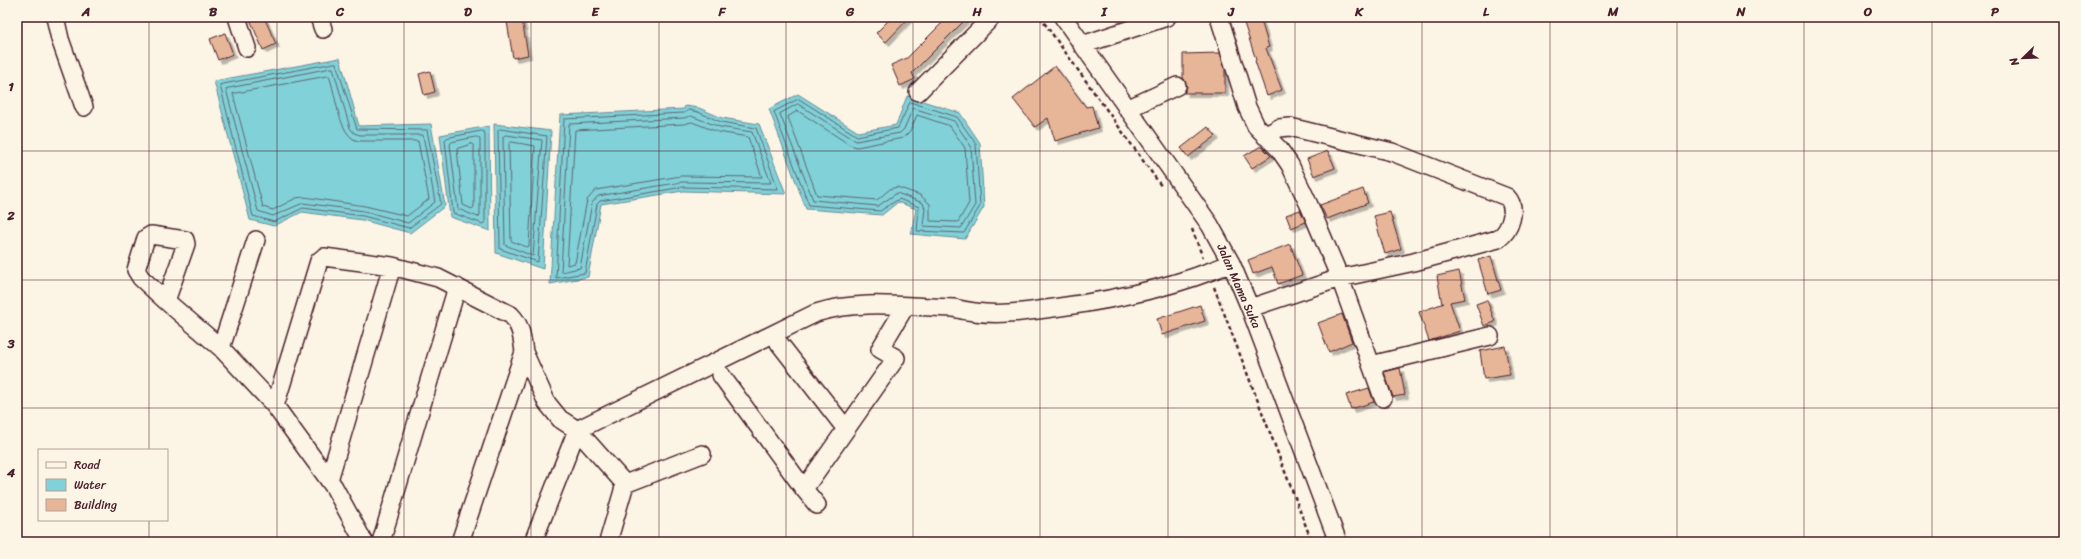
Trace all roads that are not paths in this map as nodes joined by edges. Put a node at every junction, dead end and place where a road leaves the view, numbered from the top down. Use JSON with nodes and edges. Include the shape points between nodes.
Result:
{"nodes":[{"id":1,"x":55,"y":17,"type":"edge"},
{"id":2,"x":237,"y":17,"type":"edge"},
{"id":3,"x":992,"y":17,"type":"edge"},
{"id":4,"x":1063,"y":17,"type":"edge"},
{"id":5,"x":1167,"y":17,"type":"edge"},
{"id":6,"x":1219,"y":17,"type":"edge"},
{"id":7,"x":1082,"y":45,"type":"junction"},
{"id":8,"x":247,"y":48,"type":"dead end"},
{"id":9,"x":1177,"y":86,"type":"dead end"},
{"id":10,"x":918,"y":92,"type":"dead end"},
{"id":11,"x":84,"y":107,"type":"dead end"},
{"id":12,"x":1127,"y":109,"type":"junction"},
{"id":13,"x":1265,"y":136,"type":"junction"},
{"id":14,"x":256,"y":240,"type":"dead end"},
{"id":15,"x":1231,"y":263,"type":"junction"},
{"id":16,"x":392,"y":266,"type":"junction"},
{"id":17,"x":1340,"y":278,"type":"junction"},
{"id":18,"x":457,"y":288,"type":"junction"},
{"id":19,"x":166,"y":301,"type":"dead end"},
{"id":20,"x":905,"y":307,"type":"junction"},
{"id":21,"x":1250,"y":308,"type":"junction"},
{"id":22,"x":1490,"y":336,"type":"dead end"},
{"id":23,"x":779,"y":343,"type":"dead end"},
{"id":24,"x":221,"y":348,"type":"junction"},
{"id":25,"x":524,"y":352,"type":"junction"},
{"id":26,"x":1372,"y":365,"type":"junction"},
{"id":27,"x":721,"y":374,"type":"dead end"},
{"id":28,"x":1383,"y":398,"type":"dead end"},
{"id":29,"x":275,"y":406,"type":"junction"},
{"id":30,"x":846,"y":429,"type":"junction"},
{"id":31,"x":577,"y":430,"type":"junction"},
{"id":32,"x":702,"y":454,"type":"dead end"},
{"id":33,"x":329,"y":480,"type":"junction"},
{"id":34,"x":625,"y":484,"type":"junction"},
{"id":35,"x":804,"y":489,"type":"junction"},
{"id":36,"x":816,"y":506,"type":"dead end"},
{"id":37,"x":364,"y":542,"type":"edge"},
{"id":38,"x":381,"y":542,"type":"edge"},
{"id":39,"x":460,"y":542,"type":"edge"},
{"id":40,"x":534,"y":542,"type":"edge"},
{"id":41,"x":608,"y":542,"type":"edge"},
{"id":42,"x":1338,"y":542,"type":"edge"}],
"edges":[{"from":1,"to":11,"type":"street"},
{"from":2,"to":8,"type":"street"},
{"from":3,"to":10,"type":"street"},
{"from":4,"to":7,"type":"street","name":"Jalan Mama Suka"},
{"from":5,"to":7,"type":"street"},
{"from":6,"to":13,"type":"street","via":[[1247,107],[1256,126]]},
{"from":7,"to":12,"type":"street","name":"Jalan Mama Suka"},
{"from":9,"to":12,"type":"street"},
{"from":12,"to":15,"type":"street","name":"Jalan Mama Suka","via":[[1210,225]]},
{"from":13,"to":17,"type":"street","via":[[1279,149],[1290,165]]},
{"from":13,"to":17,"type":"street","via":[[1278,128],[1290,127],[1392,152],[1507,197],[1512,202],[1508,230],[1498,239],[1414,262]]},
{"from":14,"to":24,"type":"street"},
{"from":15,"to":20,"type":"street","via":[[1209,273],[1120,298],[1007,314],[968,312],[954,308]]},
{"from":15,"to":21,"type":"street","name":"Jalan Mama Suka"},
{"from":16,"to":18,"type":"street","via":[[438,278]]},
{"from":16,"to":29,"type":"street","via":[[330,256],[319,261]]},
{"from":16,"to":33,"type":"street"},
{"from":17,"to":21,"type":"street"},
{"from":17,"to":26,"type":"street"},
{"from":18,"to":25,"type":"street","via":[[514,318],[520,330]]},
{"from":18,"to":38,"type":"street"},
{"from":19,"to":24,"type":"street"},
{"from":20,"to":30,"type":"street","via":[[880,349],[896,358]]},
{"from":20,"to":31,"type":"street","via":[[844,306],[816,313]]},
{"from":21,"to":42,"type":"street","name":"Jalan Mama Suka"},
{"from":22,"to":26,"type":"street"},
{"from":23,"to":30,"type":"street"},
{"from":24,"to":29,"type":"street"},
{"from":25,"to":31,"type":"street","via":[[547,403],[560,419]]},
{"from":25,"to":39,"type":"street"},
{"from":26,"to":28,"type":"street"},
{"from":27,"to":35,"type":"street"},
{"from":29,"to":33,"type":"street"},
{"from":30,"to":35,"type":"street"},
{"from":31,"to":34,"type":"street"},
{"from":31,"to":40,"type":"street"},
{"from":32,"to":34,"type":"street"},
{"from":33,"to":37,"type":"street"},
{"from":34,"to":41,"type":"street"},
{"from":35,"to":36,"type":"street"}]}
